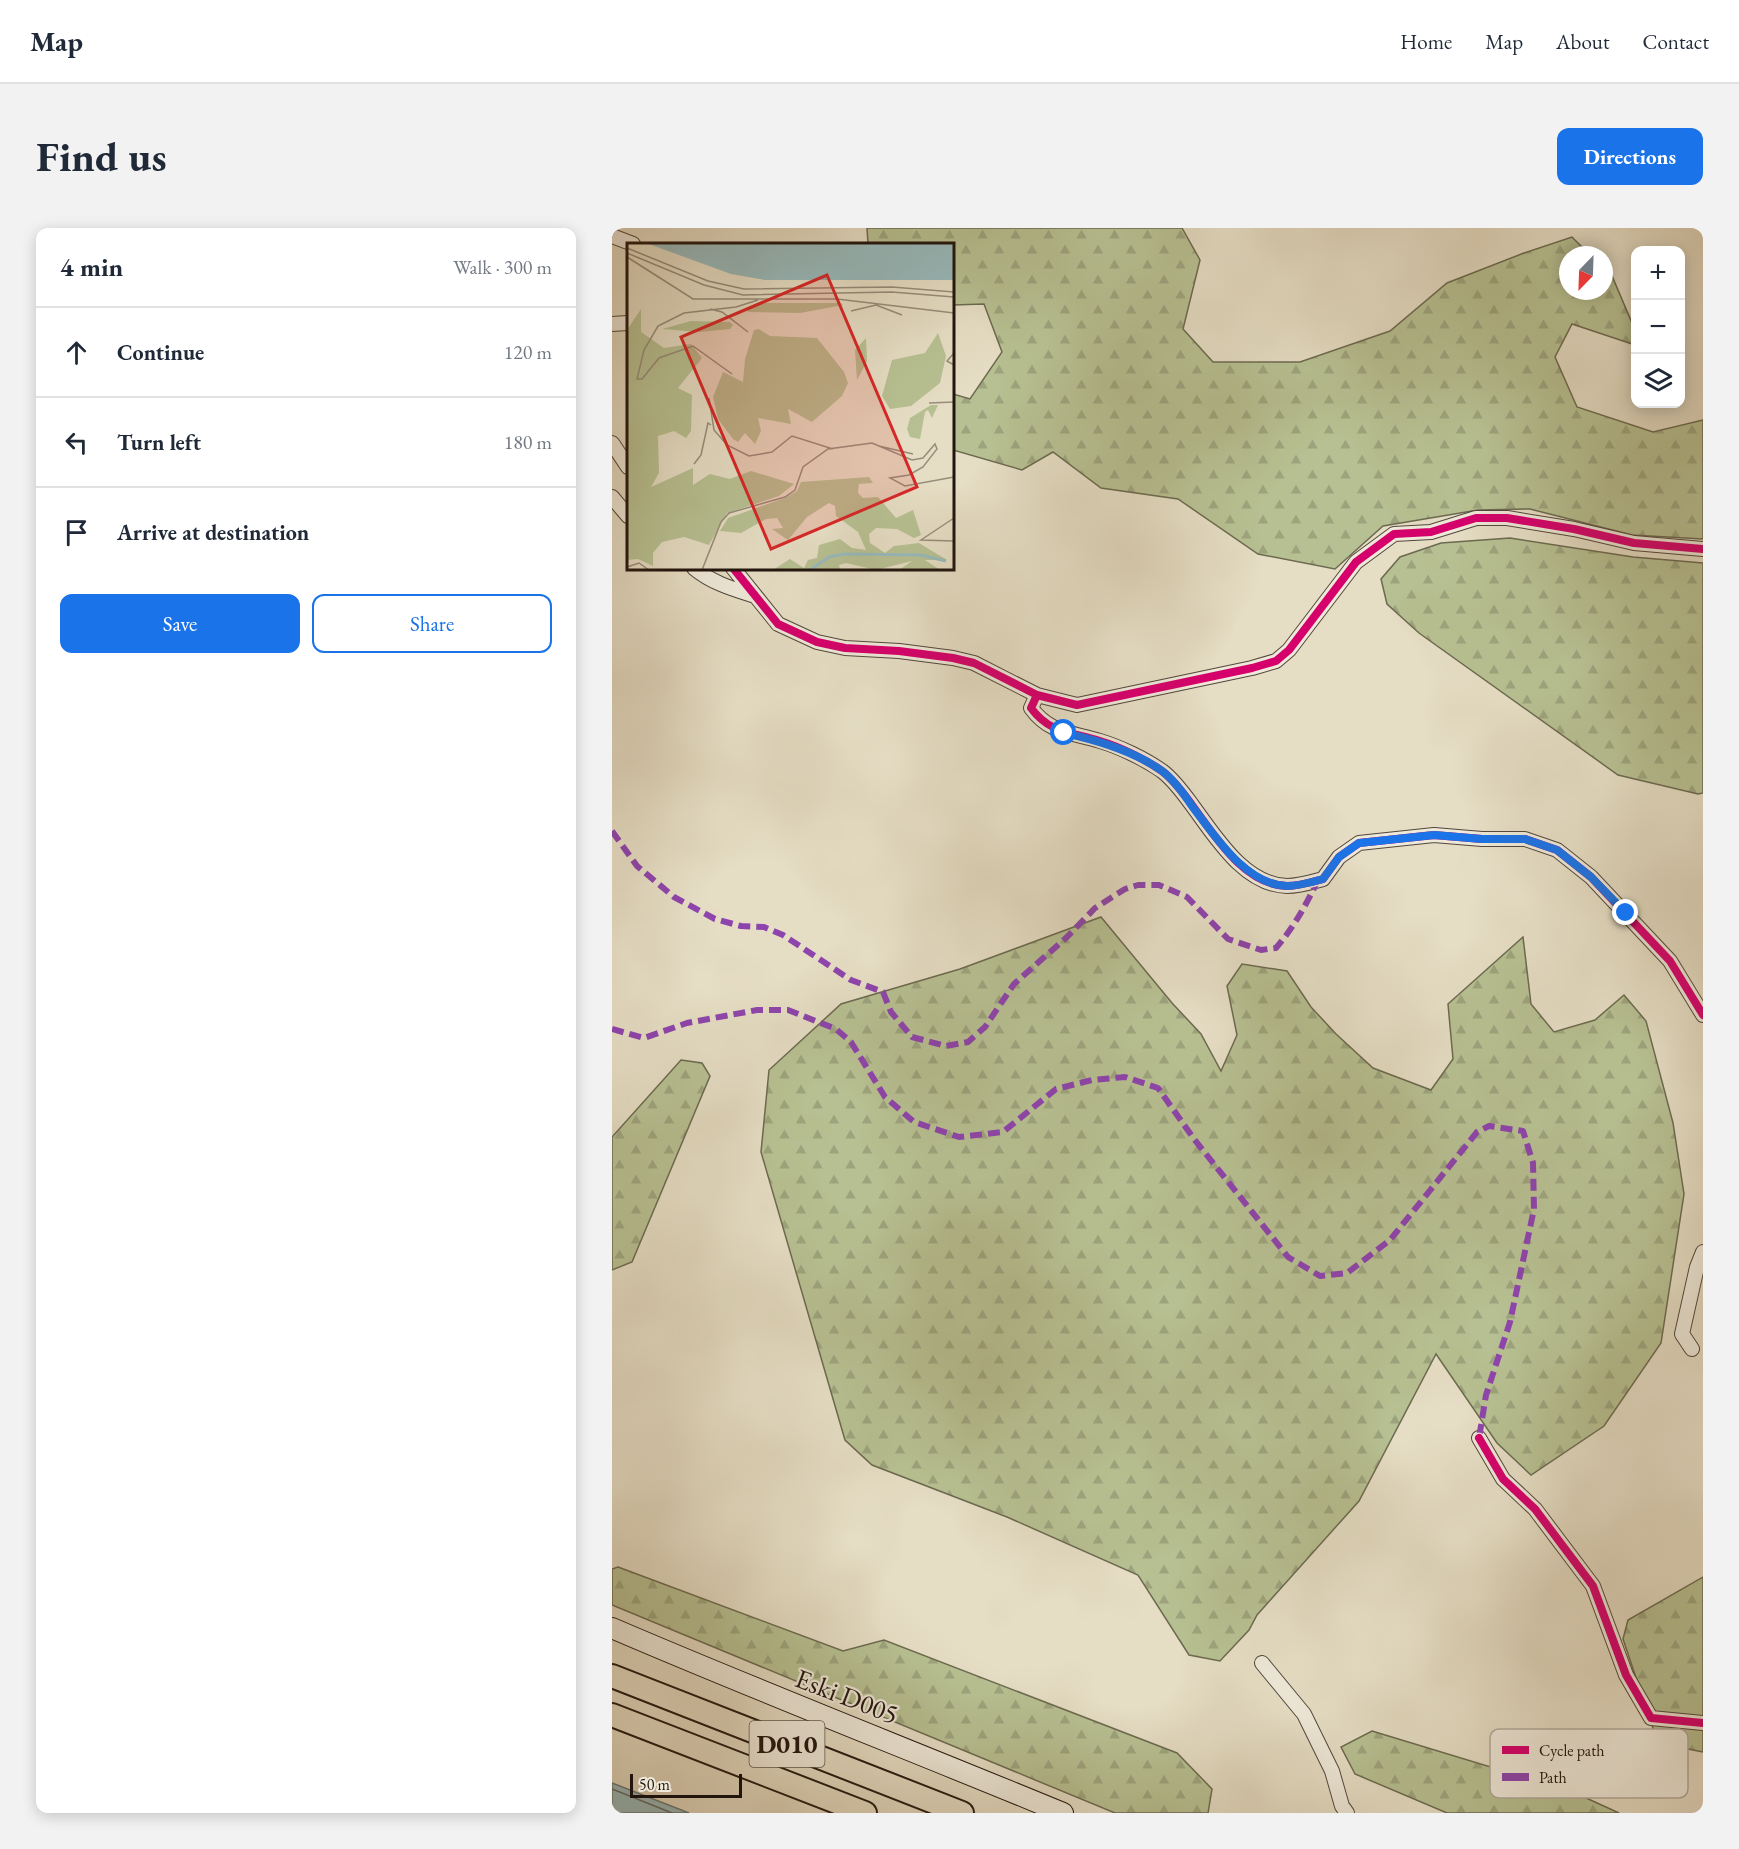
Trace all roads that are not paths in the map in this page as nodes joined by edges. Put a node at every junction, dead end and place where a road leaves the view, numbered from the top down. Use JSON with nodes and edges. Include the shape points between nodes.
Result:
{"nodes":[{"id":1,"x":612,"y":236,"type":"edge"},
{"id":2,"x":630,"y":243,"type":"edge"},
{"id":3,"x":627,"y":323,"type":"edge"},
{"id":4,"x":612,"y":324,"type":"edge"},
{"id":5,"x":612,"y":443,"type":"edge"},
{"id":6,"x":627,"y":466,"type":"edge"},
{"id":7,"x":612,"y":497,"type":"edge"},
{"id":8,"x":627,"y":515,"type":"edge"},
{"id":9,"x":1703,"y":549,"type":"edge"},
{"id":10,"x":696,"y":570,"type":"edge"},
{"id":11,"x":735,"y":570,"type":"edge"},
{"id":12,"x":755,"y":596,"type":"junction"},
{"id":13,"x":1037,"y":695,"type":"junction"},
{"id":14,"x":1703,"y":1015,"type":"edge"},
{"id":15,"x":1703,"y":1252,"type":"edge"},
{"id":16,"x":1692,"y":1349,"type":"dead end"},
{"id":17,"x":1479,"y":1438,"type":"dead end"},
{"id":18,"x":612,"y":1628,"type":"edge"},
{"id":19,"x":1262,"y":1663,"type":"dead end"},
{"id":20,"x":612,"y":1676,"type":"edge"},
{"id":21,"x":612,"y":1715,"type":"edge"},
{"id":22,"x":1703,"y":1724,"type":"edge"},
{"id":23,"x":865,"y":1813,"type":"edge"},
{"id":24,"x":962,"y":1813,"type":"edge"},
{"id":25,"x":1063,"y":1813,"type":"edge"},
{"id":26,"x":1347,"y":1813,"type":"edge"}],
"edges":[{"from":1,"to":2,"type":"street"},
{"from":3,"to":4,"type":"street"},
{"from":5,"to":6,"type":"street"},
{"from":7,"to":8,"type":"street"},
{"from":9,"to":13,"type":"street","via":[[1634,543],[1507,518],[1476,518],[1431,532],[1394,534],[1356,562],[1289,651],[1276,661],[1077,705]]},
{"from":10,"to":12,"type":"street","via":[[705,578]]},
{"from":11,"to":12,"type":"street"},
{"from":12,"to":13,"type":"street","via":[[778,624],[817,642],[974,663]]},
{"from":13,"to":14,"type":"street","via":[[1032,708],[1040,721],[1064,733],[1100,741],[1162,771],[1243,867],[1266,883],[1288,886],[1323,879],[1352,847],[1378,840],[1434,835],[1525,839],[1557,850],[1591,877],[1670,961]]},
{"from":15,"to":16,"type":"street","via":[[1682,1334]]},
{"from":17,"to":22,"type":"street","via":[[1503,1479],[1535,1509],[1593,1586],[1626,1675],[1651,1718]]},
{"from":18,"to":25,"type":"main road","name":"Eski D005"},
{"from":19,"to":26,"type":"street","via":[[1304,1714]]},
{"from":20,"to":24,"type":"highway","number":"D010"},
{"from":21,"to":23,"type":"highway","number":"D010"}]}
